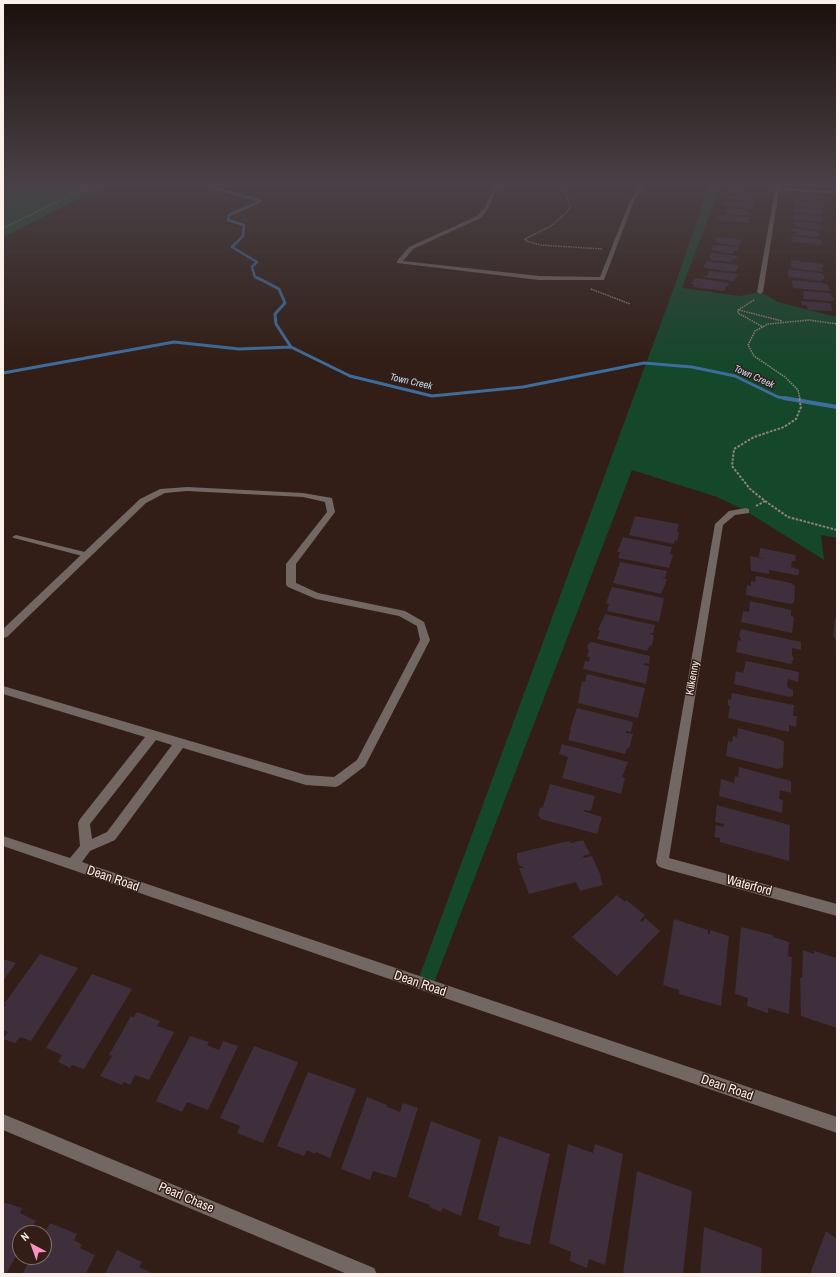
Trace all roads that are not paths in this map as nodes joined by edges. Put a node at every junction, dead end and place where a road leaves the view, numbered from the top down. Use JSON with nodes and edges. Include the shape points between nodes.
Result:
{"nodes":[{"id":1,"x":421,"y":244,"type":"edge"},
{"id":2,"x":616,"y":244,"type":"edge"},
{"id":3,"x":768,"y":244,"type":"edge"},
{"id":4,"x":760,"y":292,"type":"road end"},
{"id":5,"x":746,"y":511,"type":"road end"},
{"id":6,"x":16,"y":537,"type":"dead end"},
{"id":7,"x":86,"y":555,"type":"junction"},
{"id":8,"x":3,"y":635,"type":"edge"},
{"id":9,"x":3,"y":690,"type":"edge"},
{"id":10,"x":152,"y":734,"type":"junction"},
{"id":11,"x":180,"y":743,"type":"junction"},
{"id":12,"x":3,"y":841,"type":"edge"},
{"id":13,"x":86,"y":847,"type":"junction"},
{"id":14,"x":662,"y":862,"type":"joint"},
{"id":15,"x":73,"y":865,"type":"junction"},
{"id":16,"x":837,"y":910,"type":"edge"},
{"id":17,"x":3,"y":1122,"type":"edge"},
{"id":18,"x":837,"y":1125,"type":"edge"},
{"id":19,"x":368,"y":1274,"type":"edge"}],
"edges":[{"from":1,"to":2,"type":"street","via":[[411,248],[399,262],[539,278],[594,279],[602,279]]},
{"from":3,"to":4,"type":"street"},
{"from":5,"to":14,"type":"street","name":"Kilkenny","via":[[732,513],[719,524]]},
{"from":6,"to":7,"type":"lane"},
{"from":7,"to":8,"type":"street"},
{"from":7,"to":11,"type":"street","via":[[143,501],[163,490],[303,495],[329,500],[331,512],[291,564],[291,585],[316,596],[402,613],[421,624],[425,640],[361,763],[336,782],[306,780]]},
{"from":9,"to":10,"type":"street"},
{"from":10,"to":11,"type":"street"},
{"from":10,"to":13,"type":"street","via":[[84,823]]},
{"from":11,"to":13,"type":"street","via":[[111,836]]},
{"from":12,"to":15,"type":"street","name":"Dean Road"},
{"from":13,"to":15,"type":"street"},
{"from":14,"to":16,"type":"street","name":"Waterford"},
{"from":15,"to":18,"type":"street","name":"Dean Road"},
{"from":17,"to":19,"type":"street","name":"Pearl Chase"}]}
